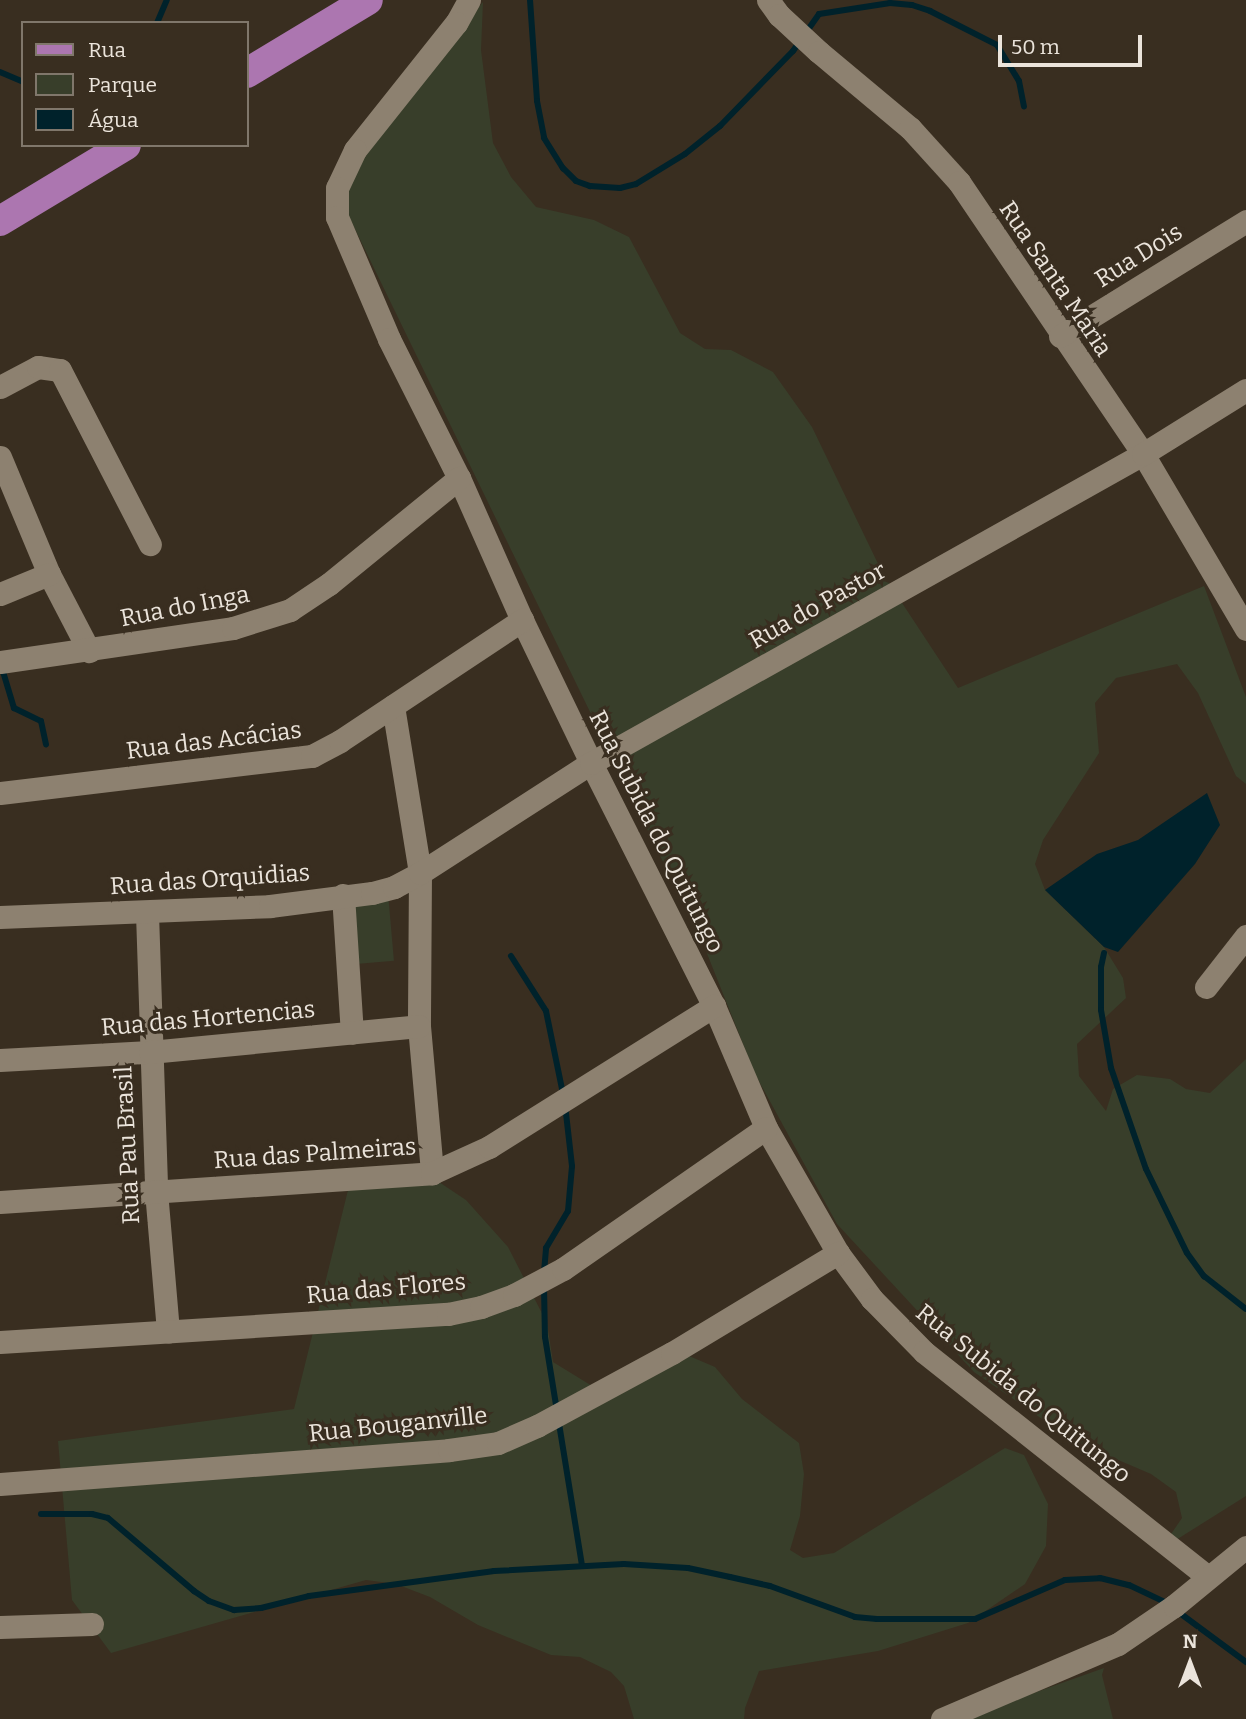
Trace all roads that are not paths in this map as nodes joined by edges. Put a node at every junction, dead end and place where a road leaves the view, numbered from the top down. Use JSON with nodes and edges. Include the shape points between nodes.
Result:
{"nodes":[{"id":1,"x":368,"y":0,"type":"edge"},
{"id":2,"x":469,"y":0,"type":"edge"},
{"id":3,"x":768,"y":0,"type":"edge"},
{"id":4,"x":248,"y":72,"type":"edge"},
{"id":5,"x":123,"y":147,"type":"edge"},
{"id":6,"x":0,"y":221,"type":"edge"},
{"id":7,"x":1246,"y":221,"type":"edge"},
{"id":8,"x":1060,"y":336,"type":"junction"},
{"id":9,"x":0,"y":387,"type":"edge"},
{"id":10,"x":1246,"y":390,"type":"edge"},
{"id":11,"x":1143,"y":454,"type":"junction"},
{"id":12,"x":0,"y":457,"type":"edge"},
{"id":13,"x":459,"y":478,"type":"junction"},
{"id":14,"x":150,"y":544,"type":"dead end"},
{"id":15,"x":49,"y":574,"type":"junction"},
{"id":16,"x":0,"y":594,"type":"edge"},
{"id":17,"x":522,"y":620,"type":"junction"},
{"id":18,"x":1246,"y":629,"type":"edge"},
{"id":19,"x":89,"y":651,"type":"junction"},
{"id":20,"x":0,"y":662,"type":"edge"},
{"id":21,"x":393,"y":706,"type":"junction"},
{"id":22,"x":591,"y":763,"type":"junction"},
{"id":23,"x":0,"y":793,"type":"edge"},
{"id":24,"x":420,"y":873,"type":"junction"},
{"id":25,"x":342,"y":895,"type":"junction"},
{"id":26,"x":148,"y":913,"type":"junction"},
{"id":27,"x":0,"y":917,"type":"edge"},
{"id":28,"x":1246,"y":936,"type":"edge"},
{"id":29,"x":1206,"y":987,"type":"dead end"},
{"id":30,"x":714,"y":1006,"type":"junction"},
{"id":31,"x":419,"y":1026,"type":"junction"},
{"id":32,"x":352,"y":1033,"type":"junction"},
{"id":33,"x":149,"y":1052,"type":"junction"},
{"id":34,"x":0,"y":1060,"type":"edge"},
{"id":35,"x":766,"y":1128,"type":"junction"},
{"id":36,"x":432,"y":1172,"type":"junction"},
{"id":37,"x":156,"y":1191,"type":"junction"},
{"id":38,"x":0,"y":1202,"type":"edge"},
{"id":39,"x":838,"y":1253,"type":"junction"},
{"id":40,"x":168,"y":1331,"type":"junction"},
{"id":41,"x":0,"y":1342,"type":"edge"},
{"id":42,"x":0,"y":1484,"type":"edge"},
{"id":43,"x":1246,"y":1547,"type":"edge"},
{"id":44,"x":1208,"y":1577,"type":"junction"},
{"id":45,"x":92,"y":1624,"type":"dead end"},
{"id":46,"x":0,"y":1627,"type":"edge"},
{"id":47,"x":942,"y":1719,"type":"edge"}],
"edges":[{"from":1,"to":4,"type":"main road"},
{"from":2,"to":13,"type":"street","name":"Rua Subida do Quitungo","via":[[456,23],[355,150],[337,188],[337,217],[349,250]]},
{"from":3,"to":8,"type":"street","name":"Rua Santa Maria","via":[[819,52],[910,128],[959,182]]},
{"from":5,"to":6,"type":"main road"},
{"from":7,"to":8,"type":"street","name":"Rua Dois"},
{"from":8,"to":11,"type":"street","name":"Rua Santa Maria"},
{"from":9,"to":14,"type":"street","via":[[31,370],[54,367],[64,376]]},
{"from":10,"to":11,"type":"street","name":"Rua do Pastor"},
{"from":11,"to":18,"type":"street","name":"Rua Santa Maria"},
{"from":11,"to":22,"type":"street","name":"Rua do Pastor"},
{"from":12,"to":15,"type":"street"},
{"from":13,"to":17,"type":"street","name":"Rua Subida do Quitungo"},
{"from":13,"to":19,"type":"street","name":"Rua do Inga","via":[[329,584],[290,610],[233,628]]},
{"from":15,"to":16,"type":"street"},
{"from":15,"to":19,"type":"street"},
{"from":17,"to":21,"type":"street","name":"Rua das Acácias"},
{"from":17,"to":22,"type":"street","name":"Rua Subida do Quitungo"},
{"from":19,"to":20,"type":"street","name":"Rua do Inga"},
{"from":21,"to":23,"type":"street","name":"Rua das Acácias","via":[[312,756]]},
{"from":21,"to":24,"type":"street"},
{"from":22,"to":24,"type":"street","name":"Rua do Pastor"},
{"from":22,"to":30,"type":"street","name":"Rua Subida do Quitungo"},
{"from":24,"to":25,"type":"street","name":"Rua das Orquidias","via":[[394,887]]},
{"from":24,"to":31,"type":"street"},
{"from":25,"to":26,"type":"street","name":"Rua das Orquidias","via":[[270,906]]},
{"from":25,"to":32,"type":"street"},
{"from":26,"to":27,"type":"street","name":"Rua das Orquidias"},
{"from":26,"to":33,"type":"street","name":"Rua Pau Brasil"},
{"from":28,"to":29,"type":"street"},
{"from":30,"to":35,"type":"street","name":"Rua Subida do Quitungo"},
{"from":30,"to":36,"type":"street","name":"Rua das Palmeiras","via":[[489,1147]]},
{"from":31,"to":32,"type":"street","name":"Rua das Hortencias"},
{"from":31,"to":36,"type":"street"},
{"from":32,"to":33,"type":"street","name":"Rua das Hortencias"},
{"from":33,"to":34,"type":"street","name":"Rua das Hortencias"},
{"from":33,"to":37,"type":"street","name":"Rua Pau Brasil"},
{"from":35,"to":39,"type":"street","name":"Rua Subida do Quitungo"},
{"from":35,"to":40,"type":"street","name":"Rua das Flores","via":[[563,1269],[481,1307],[448,1314]]},
{"from":36,"to":37,"type":"street","name":"Rua das Palmeiras"},
{"from":37,"to":38,"type":"street","name":"Rua das Palmeiras"},
{"from":37,"to":40,"type":"street","name":"Rua Pau Brasil"},
{"from":39,"to":42,"type":"street","name":"Rua Bouganville","via":[[672,1353],[498,1443]]},
{"from":39,"to":44,"type":"street","name":"Rua Subida do Quitungo","via":[[873,1299],[924,1352]]},
{"from":40,"to":41,"type":"street","name":"Rua das Flores"},
{"from":43,"to":44,"type":"street"},
{"from":44,"to":47,"type":"street","via":[[1118,1644]]},
{"from":45,"to":46,"type":"street"}]}
